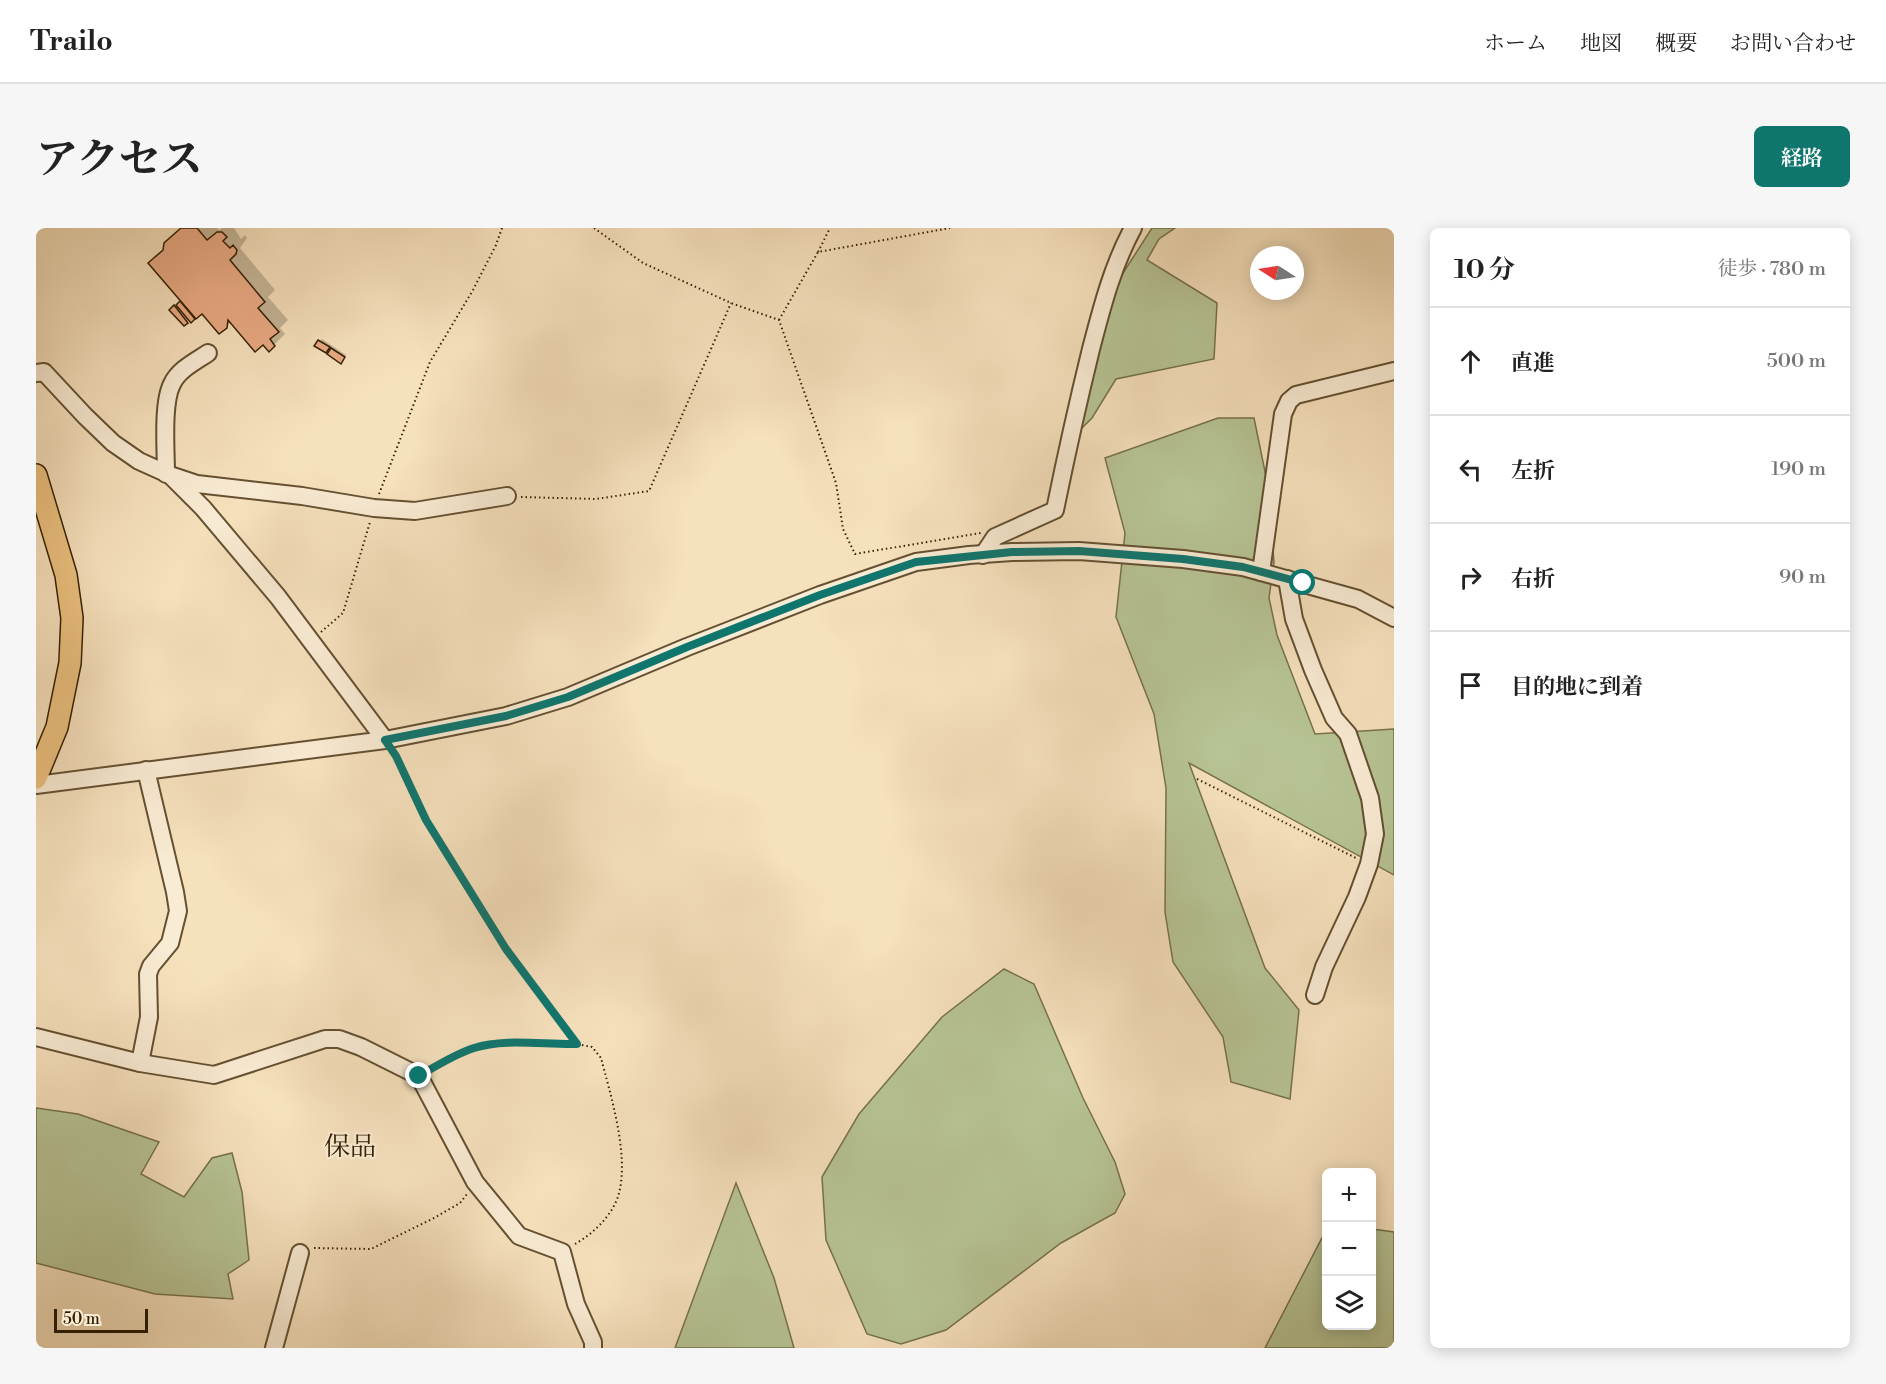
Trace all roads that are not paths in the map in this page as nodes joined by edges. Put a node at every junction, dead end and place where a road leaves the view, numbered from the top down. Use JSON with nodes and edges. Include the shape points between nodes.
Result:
{"nodes":[{"id":1,"x":1133,"y":228,"type":"edge"},
{"id":2,"x":208,"y":353,"type":"dead end"},
{"id":3,"x":1394,"y":371,"type":"edge"},
{"id":4,"x":36,"y":373,"type":"edge"},
{"id":5,"x":36,"y":475,"type":"edge"},
{"id":6,"x":168,"y":475,"type":"junction"},
{"id":7,"x":507,"y":496,"type":"road end"},
{"id":8,"x":983,"y":555,"type":"junction"},
{"id":9,"x":1261,"y":572,"type":"junction"},
{"id":10,"x":1287,"y":579,"type":"junction"},
{"id":11,"x":1394,"y":618,"type":"edge"},
{"id":12,"x":385,"y":740,"type":"junction"},
{"id":13,"x":146,"y":770,"type":"junction"},
{"id":14,"x":36,"y":778,"type":"edge"},
{"id":15,"x":36,"y":785,"type":"edge"},
{"id":16,"x":1315,"y":995,"type":"dead end"},
{"id":17,"x":36,"y":1037,"type":"edge"},
{"id":18,"x":140,"y":1063,"type":"junction"},
{"id":19,"x":300,"y":1253,"type":"road end"},
{"id":20,"x":274,"y":1348,"type":"edge"},
{"id":21,"x":593,"y":1348,"type":"edge"}],
"edges":[{"from":1,"to":8,"type":"street","via":[[1107,286],[1055,510],[994,537]]},
{"from":2,"to":6,"type":"street","via":[[181,371],[172,383],[167,401]]},
{"from":3,"to":9,"type":"street","via":[[1296,395],[1289,401]]},
{"from":4,"to":6,"type":"street","via":[[44,372],[113,443]]},
{"from":5,"to":14,"type":"main road","via":[[66,575],[72,618],[70,663],[57,727]]},
{"from":6,"to":7,"type":"street","via":[[196,484],[415,511]]},
{"from":6,"to":12,"type":"street","via":[[210,517],[278,597]]},
{"from":8,"to":9,"type":"street","via":[[1079,551],[1183,559]]},
{"from":8,"to":12,"type":"street","via":[[916,562],[687,647],[568,697],[506,716]]},
{"from":9,"to":10,"type":"street"},
{"from":10,"to":11,"type":"street","via":[[1358,599]]},
{"from":10,"to":16,"type":"street","via":[[1294,619],[1309,660],[1334,718],[1348,734],[1370,798],[1375,834],[1357,897]]},
{"from":12,"to":13,"type":"street"},
{"from":13,"to":15,"type":"street"},
{"from":13,"to":18,"type":"street","via":[[178,911],[170,943],[148,974],[149,1017]]},
{"from":17,"to":18,"type":"street"},
{"from":18,"to":21,"type":"street","via":[[214,1075],[325,1039],[339,1039],[419,1076],[476,1182],[519,1236],[562,1252]]},
{"from":19,"to":20,"type":"street"}]}
